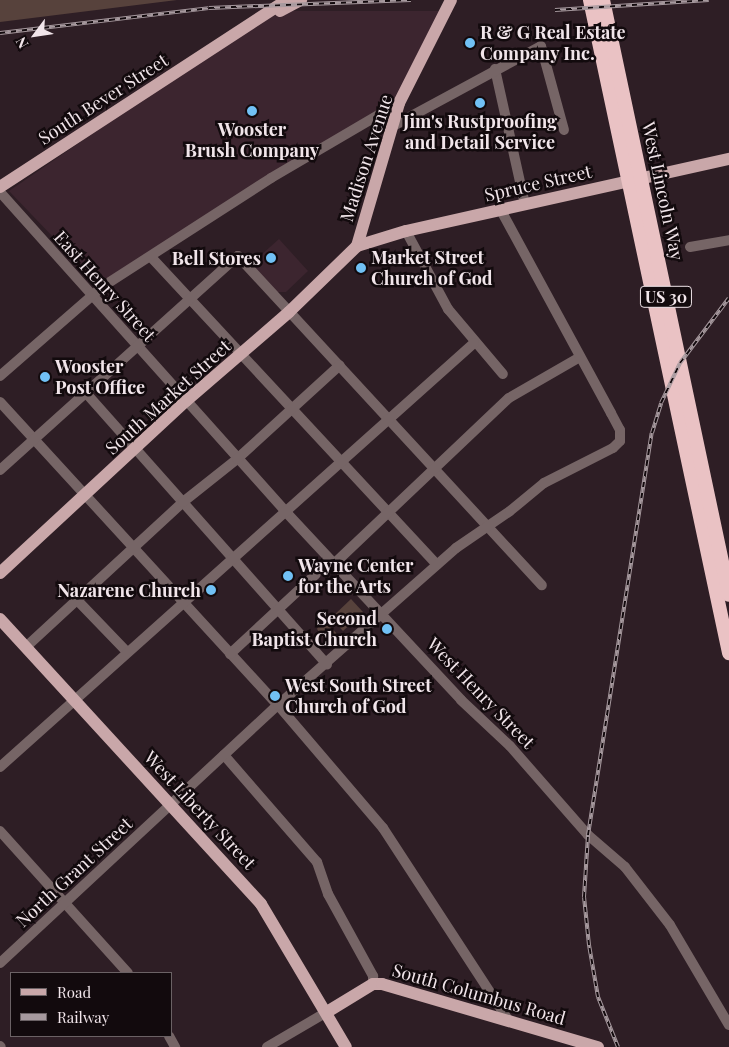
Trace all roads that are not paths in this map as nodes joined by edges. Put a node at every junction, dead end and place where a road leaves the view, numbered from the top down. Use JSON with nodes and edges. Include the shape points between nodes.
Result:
{"nodes":[{"id":1,"x":287,"y":0,"type":"edge"},
{"id":2,"x":301,"y":0,"type":"edge"},
{"id":3,"x":451,"y":0,"type":"edge"},
{"id":4,"x":584,"y":0,"type":"edge"},
{"id":5,"x":590,"y":0,"type":"edge"},
{"id":6,"x":603,"y":0,"type":"edge"},
{"id":7,"x":224,"y":39,"type":"junction"},
{"id":8,"x":495,"y":69,"type":"junction"},
{"id":9,"x":607,"y":80,"type":"junction"},
{"id":10,"x":399,"y":103,"type":"junction"},
{"id":11,"x":393,"y":126,"type":"junction"},
{"id":12,"x":564,"y":130,"type":"dead end"},
{"id":13,"x":729,"y":159,"type":"edge"},
{"id":14,"x":0,"y":187,"type":"edge"},
{"id":15,"x":0,"y":192,"type":"edge"},
{"id":16,"x":526,"y":204,"type":"junction"},
{"id":17,"x":501,"y":210,"type":"junction"},
{"id":18,"x":406,"y":231,"type":"junction"},
{"id":19,"x":729,"y":240,"type":"edge"},
{"id":20,"x":357,"y":246,"type":"junction"},
{"id":21,"x":690,"y":247,"type":"dead end"},
{"id":22,"x":151,"y":257,"type":"junction"},
{"id":23,"x":92,"y":295,"type":"junction"},
{"id":24,"x":190,"y":298,"type":"junction"},
{"id":25,"x":289,"y":312,"type":"junction"},
{"id":26,"x":474,"y":343,"type":"junction"},
{"id":27,"x":138,"y":347,"type":"junction"},
{"id":28,"x":242,"y":354,"type":"junction"},
{"id":29,"x":580,"y":357,"type":"junction"},
{"id":30,"x":340,"y":365,"type":"junction"},
{"id":31,"x":503,"y":374,"type":"dead end"},
{"id":32,"x":0,"y":376,"type":"edge"},
{"id":33,"x":86,"y":393,"type":"junction"},
{"id":34,"x":186,"y":401,"type":"junction"},
{"id":35,"x":0,"y":402,"type":"edge"},
{"id":36,"x":290,"y":408,"type":"junction"},
{"id":37,"x":389,"y":418,"type":"junction"},
{"id":38,"x":34,"y":438,"type":"junction"},
{"id":39,"x":136,"y":449,"type":"junction"},
{"id":40,"x":237,"y":459,"type":"junction"},
{"id":41,"x":340,"y":461,"type":"junction"},
{"id":42,"x":436,"y":468,"type":"junction"},
{"id":43,"x":0,"y":470,"type":"edge"},
{"id":44,"x":85,"y":495,"type":"junction"},
{"id":45,"x":183,"y":502,"type":"junction"},
{"id":46,"x":285,"y":511,"type":"junction"},
{"id":47,"x":388,"y":513,"type":"junction"},
{"id":48,"x":488,"y":527,"type":"junction"},
{"id":49,"x":134,"y":547,"type":"junction"},
{"id":50,"x":235,"y":556,"type":"junction"},
{"id":51,"x":336,"y":562,"type":"junction"},
{"id":52,"x":437,"y":565,"type":"junction"},
{"id":53,"x":0,"y":572,"type":"edge"},
{"id":54,"x":316,"y":574,"type":"dead end"},
{"id":55,"x":542,"y":585,"type":"dead end"},
{"id":56,"x":729,"y":595,"type":"edge"},
{"id":57,"x":77,"y":600,"type":"junction"},
{"id":58,"x":183,"y":601,"type":"junction"},
{"id":59,"x":280,"y":607,"type":"junction"},
{"id":60,"x":383,"y":614,"type":"junction"},
{"id":61,"x":0,"y":619,"type":"edge"},
{"id":62,"x":27,"y":646,"type":"junction"},
{"id":63,"x":127,"y":652,"type":"junction"},
{"id":64,"x":729,"y":653,"type":"edge"},
{"id":65,"x":230,"y":654,"type":"junction"},
{"id":66,"x":328,"y":664,"type":"junction"},
{"id":67,"x":76,"y":699,"type":"junction"},
{"id":68,"x":278,"y":705,"type":"junction"},
{"id":69,"x":224,"y":755,"type":"junction"},
{"id":70,"x":0,"y":767,"type":"edge"},
{"id":71,"x":171,"y":804,"type":"junction"},
{"id":72,"x":0,"y":831,"type":"edge"},
{"id":73,"x":65,"y":902,"type":"junction"},
{"id":74,"x":0,"y":963,"type":"edge"},
{"id":75,"x":127,"y":972,"type":"edge"},
{"id":76,"x":373,"y":984,"type":"junction"},
{"id":77,"x":327,"y":1012,"type":"junction"},
{"id":78,"x":508,"y":1020,"type":"junction"},
{"id":79,"x":729,"y":1025,"type":"edge"},
{"id":80,"x":268,"y":1047,"type":"edge"},
{"id":81,"x":346,"y":1047,"type":"edge"},
{"id":82,"x":598,"y":1047,"type":"edge"}],
"edges":[{"from":1,"to":7,"type":"main road","name":"South Bever Street"},
{"from":2,"to":7,"type":"main road","name":"South Bever Street"},
{"from":3,"to":10,"type":"main road","name":"Madison Avenue"},
{"from":4,"to":9,"type":"highway"},
{"from":5,"to":9,"type":"highway","number":"US 30"},
{"from":6,"to":56,"type":"highway","name":"West Lincoln Way","number":"US 30"},
{"from":7,"to":14,"type":"main road","name":"South Bever Street"},
{"from":8,"to":11,"type":"street"},
{"from":8,"to":12,"type":"street","via":[[541,46]]},
{"from":8,"to":16,"type":"street"},
{"from":9,"to":64,"type":"highway","name":"West Lincoln Way","number":"US 30"},
{"from":10,"to":11,"type":"main road","name":"Madison Avenue"},
{"from":10,"to":22,"type":"street","via":[[271,178]]},
{"from":11,"to":20,"type":"main road","name":"Madison Avenue"},
{"from":13,"to":16,"type":"main road","name":"Spruce Street"},
{"from":15,"to":23,"type":"street","name":"East Henry Street"},
{"from":16,"to":17,"type":"main road","name":"Spruce Street"},
{"from":17,"to":18,"type":"main road","name":"Spruce Street"},
{"from":17,"to":29,"type":"street","name":"North Grant Street"},
{"from":18,"to":20,"type":"main road","name":"Spruce Street"},
{"from":18,"to":26,"type":"street","via":[[448,309]]},
{"from":19,"to":21,"type":"street"},
{"from":20,"to":25,"type":"main road","name":"South Market Street"},
{"from":22,"to":23,"type":"street"},
{"from":22,"to":24,"type":"street"},
{"from":23,"to":27,"type":"street","name":"East Henry Street"},
{"from":23,"to":32,"type":"street"},
{"from":24,"to":25,"type":"street","via":[[238,256]]},
{"from":24,"to":27,"type":"street"},
{"from":24,"to":28,"type":"street"},
{"from":25,"to":28,"type":"main road","name":"South Market Street"},
{"from":25,"to":30,"type":"street"},
{"from":26,"to":31,"type":"street"},
{"from":26,"to":37,"type":"street"},
{"from":27,"to":33,"type":"street"},
{"from":27,"to":34,"type":"street","name":"East Henry Street"},
{"from":28,"to":34,"type":"main road","name":"South Market Street"},
{"from":28,"to":36,"type":"street"},
{"from":29,"to":42,"type":"street","via":[[509,398]]},
{"from":29,"to":48,"type":"street","name":"North Grant Street","via":[[620,430],[620,441],[613,448],[544,483]]},
{"from":30,"to":36,"type":"street"},
{"from":30,"to":37,"type":"street"},
{"from":33,"to":38,"type":"street"},
{"from":33,"to":39,"type":"street"},
{"from":34,"to":39,"type":"main road","name":"South Market Street"},
{"from":34,"to":40,"type":"street","name":"West Henry Street"},
{"from":35,"to":38,"type":"street"},
{"from":36,"to":40,"type":"street"},
{"from":36,"to":41,"type":"street"},
{"from":37,"to":41,"type":"street"},
{"from":37,"to":42,"type":"street"},
{"from":38,"to":43,"type":"street"},
{"from":38,"to":44,"type":"street"},
{"from":39,"to":44,"type":"main road","name":"South Market Street"},
{"from":39,"to":45,"type":"street"},
{"from":40,"to":45,"type":"street"},
{"from":40,"to":46,"type":"street","name":"West Henry Street"},
{"from":41,"to":46,"type":"street"},
{"from":41,"to":47,"type":"street"},
{"from":42,"to":47,"type":"street"},
{"from":42,"to":48,"type":"street"},
{"from":44,"to":49,"type":"street"},
{"from":44,"to":53,"type":"main road","name":"South Market Street"},
{"from":45,"to":49,"type":"street"},
{"from":45,"to":50,"type":"street"},
{"from":46,"to":50,"type":"street"},
{"from":46,"to":51,"type":"street","name":"West Henry Street"},
{"from":47,"to":51,"type":"street"},
{"from":47,"to":52,"type":"street"},
{"from":48,"to":52,"type":"street","name":"North Grant Street"},
{"from":48,"to":55,"type":"street"},
{"from":49,"to":57,"type":"street"},
{"from":49,"to":58,"type":"street"},
{"from":50,"to":58,"type":"street"},
{"from":50,"to":59,"type":"street"},
{"from":51,"to":60,"type":"street","name":"West Henry Street"},
{"from":52,"to":60,"type":"street","name":"North Grant Street"},
{"from":54,"to":59,"type":"street"},
{"from":57,"to":62,"type":"street"},
{"from":57,"to":63,"type":"street"},
{"from":58,"to":63,"type":"street"},
{"from":58,"to":65,"type":"street"},
{"from":59,"to":65,"type":"street"},
{"from":59,"to":66,"type":"street"},
{"from":60,"to":66,"type":"street","name":"North Grant Street"},
{"from":60,"to":79,"type":"street","name":"West Henry Street","via":[[461,700],[531,768],[588,835],[625,867],[670,925]]},
{"from":61,"to":62,"type":"main road","name":"West Liberty Street"},
{"from":62,"to":67,"type":"main road","name":"West Liberty Street"},
{"from":63,"to":67,"type":"street"},
{"from":65,"to":68,"type":"street"},
{"from":66,"to":68,"type":"street","name":"North Grant Street"},
{"from":67,"to":70,"type":"street"},
{"from":67,"to":71,"type":"main road","name":"West Liberty Street"},
{"from":68,"to":69,"type":"street","name":"North Grant Street"},
{"from":68,"to":78,"type":"street","via":[[383,828]]},
{"from":69,"to":71,"type":"street","name":"North Grant Street"},
{"from":69,"to":76,"type":"street","via":[[317,862],[328,894],[373,976]]},
{"from":71,"to":73,"type":"street","name":"North Grant Street"},
{"from":71,"to":77,"type":"main road","name":"West Liberty Street","via":[[261,904]]},
{"from":72,"to":73,"type":"street"},
{"from":73,"to":74,"type":"street","name":"North Grant Street"},
{"from":73,"to":75,"type":"street"},
{"from":76,"to":77,"type":"main road","name":"South Columbus Road"},
{"from":76,"to":78,"type":"main road","name":"South Columbus Road"},
{"from":77,"to":80,"type":"street"},
{"from":77,"to":81,"type":"main road","name":"West Liberty Street"},
{"from":78,"to":82,"type":"main road","name":"South Columbus Road"}]}
